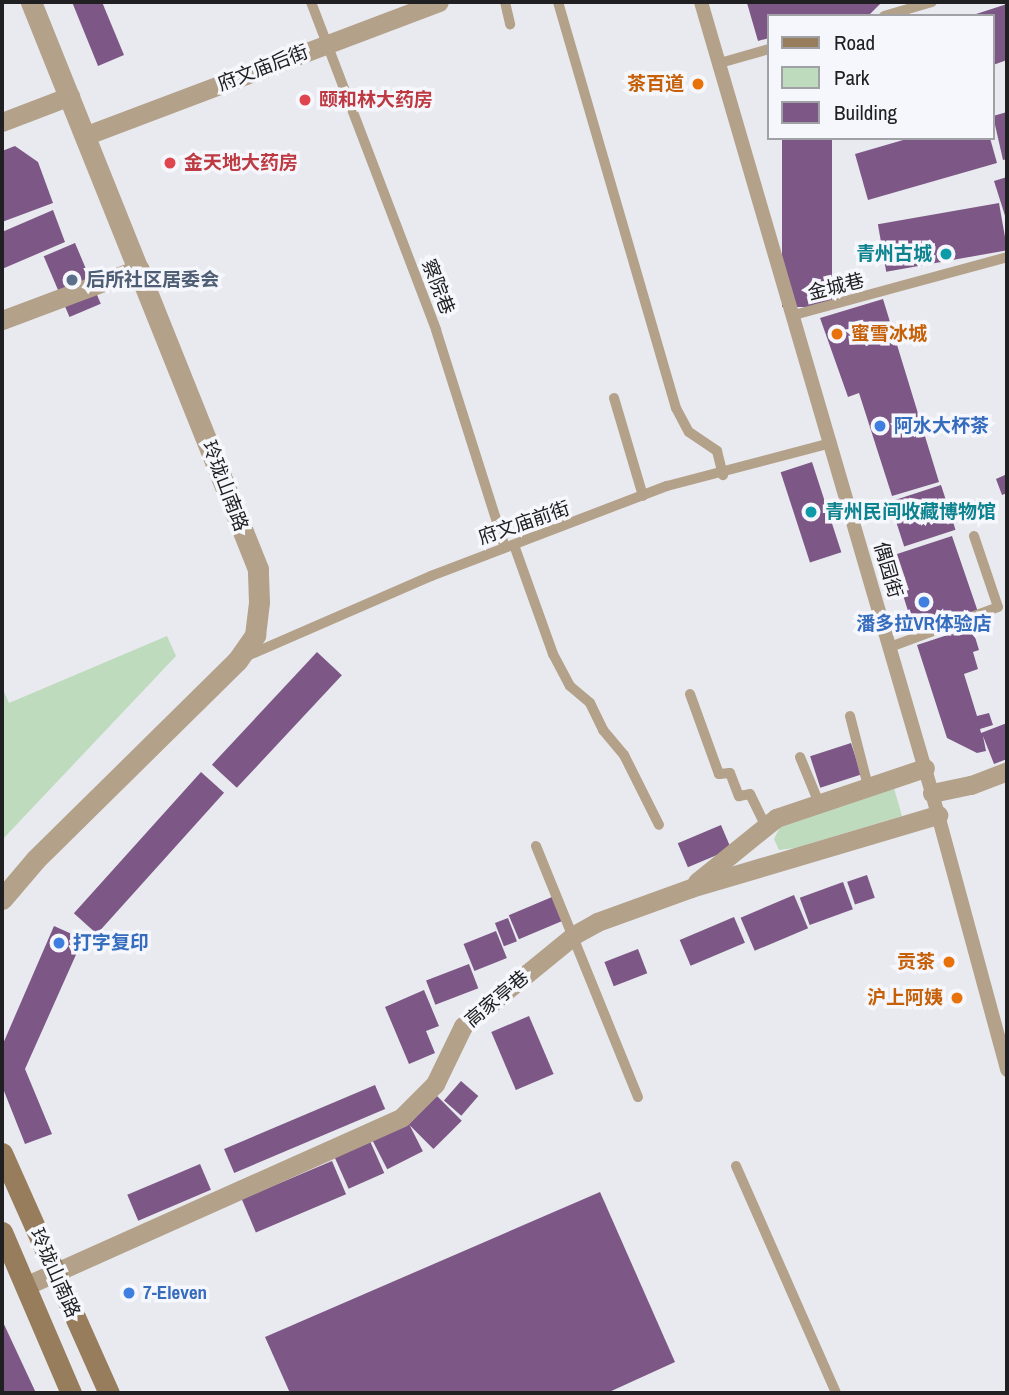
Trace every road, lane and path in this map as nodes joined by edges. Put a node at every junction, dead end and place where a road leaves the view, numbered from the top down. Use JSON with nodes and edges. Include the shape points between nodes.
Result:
{"nodes":[{"id":1,"x":31,"y":2,"type":"edge"},
{"id":2,"x":312,"y":2,"type":"edge"},
{"id":3,"x":439,"y":2,"type":"edge"},
{"id":4,"x":505,"y":2,"type":"edge"},
{"id":5,"x":558,"y":2,"type":"edge"},
{"id":6,"x":701,"y":2,"type":"edge"},
{"id":7,"x":932,"y":2,"type":"edge"},
{"id":8,"x":891,"y":14,"type":"edge"},
{"id":9,"x":510,"y":24,"type":"dead end"},
{"id":10,"x":327,"y":43,"type":"junction"},
{"id":11,"x":768,"y":49,"type":"edge"},
{"id":12,"x":720,"y":63,"type":"junction"},
{"id":13,"x":70,"y":96,"type":"junction"},
{"id":14,"x":2,"y":122,"type":"edge"},
{"id":15,"x":87,"y":135,"type":"junction"},
{"id":16,"x":1007,"y":257,"type":"edge"},
{"id":17,"x":140,"y":268,"type":"junction"},
{"id":18,"x":794,"y":315,"type":"junction"},
{"id":19,"x":2,"y":320,"type":"edge"},
{"id":20,"x":614,"y":398,"type":"dead end"},
{"id":21,"x":831,"y":443,"type":"junction"},
{"id":22,"x":723,"y":475,"type":"junction"},
{"id":23,"x":643,"y":496,"type":"junction"},
{"id":24,"x":974,"y":536,"type":"dead end"},
{"id":25,"x":510,"y":546,"type":"junction"},
{"id":26,"x":890,"y":647,"type":"junction"},
{"id":27,"x":237,"y":661,"type":"junction"},
{"id":28,"x":690,"y":694,"type":"dead end"},
{"id":29,"x":850,"y":716,"type":"dead end"},
{"id":30,"x":800,"y":757,"type":"dead end"},
{"id":31,"x":925,"y":768,"type":"junction"},
{"id":32,"x":1007,"y":771,"type":"edge"},
{"id":33,"x":867,"y":786,"type":"junction"},
{"id":34,"x":932,"y":793,"type":"junction"},
{"id":35,"x":819,"y":803,"type":"junction"},
{"id":36,"x":938,"y":815,"type":"junction"},
{"id":37,"x":659,"y":825,"type":"dead end"},
{"id":38,"x":765,"y":825,"type":"junction"},
{"id":39,"x":536,"y":846,"type":"dead end"},
{"id":40,"x":691,"y":888,"type":"junction"},
{"id":41,"x":2,"y":899,"type":"edge"},
{"id":42,"x":574,"y":935,"type":"junction"},
{"id":43,"x":1007,"y":1070,"type":"edge"},
{"id":44,"x":638,"y":1097,"type":"dead end"},
{"id":45,"x":2,"y":1153,"type":"edge"},
{"id":46,"x":736,"y":1166,"type":"dead end"},
{"id":47,"x":2,"y":1232,"type":"edge"},
{"id":48,"x":56,"y":1274,"type":"junction"},
{"id":49,"x":25,"y":1286,"type":"junction"},
{"id":50,"x":71,"y":1393,"type":"edge"},
{"id":51,"x":108,"y":1393,"type":"edge"},
{"id":52,"x":836,"y":1393,"type":"edge"}],
"edges":[{"from":1,"to":13,"type":"street","name":"玲珑山南路"},
{"from":2,"to":10,"type":"lane","name":"察院巷"},
{"from":3,"to":10,"type":"street","name":"府文庙后街"},
{"from":4,"to":9,"type":"lane"},
{"from":5,"to":22,"type":"lane","via":[[676,408],[688,432],[717,451]]},
{"from":6,"to":12,"type":"street","name":"偶园街"},
{"from":7,"to":8,"type":"lane"},
{"from":10,"to":15,"type":"street","name":"府文庙后街"},
{"from":10,"to":25,"type":"lane","name":"察院巷","via":[[436,330]]},
{"from":11,"to":12,"type":"lane"},
{"from":12,"to":18,"type":"street","name":"偶园街"},
{"from":13,"to":14,"type":"street"},
{"from":13,"to":15,"type":"street","name":"玲珑山南路"},
{"from":15,"to":17,"type":"street","name":"玲珑山南路"},
{"from":16,"to":18,"type":"lane","name":"金城巷"},
{"from":17,"to":19,"type":"street"},
{"from":17,"to":27,"type":"street","name":"玲珑山南路","via":[[258,569],[254,635]]},
{"from":18,"to":21,"type":"street","name":"偶园街"},
{"from":20,"to":23,"type":"lane"},
{"from":21,"to":22,"type":"lane","name":"府文庙前街"},
{"from":21,"to":26,"type":"street","name":"偶园街"},
{"from":22,"to":23,"type":"lane","name":"府文庙前街"},
{"from":23,"to":25,"type":"lane","name":"府文庙前街"},
{"from":24,"to":26,"type":"lane","via":[[998,607]]},
{"from":25,"to":27,"type":"lane","name":"府文庙前街"},
{"from":25,"to":37,"type":"lane","name":"察院巷","via":[[552,654],[570,686],[590,703],[603,730],[624,755]]},
{"from":26,"to":31,"type":"street","name":"偶园街"},
{"from":27,"to":41,"type":"street","name":"玲珑山南路","via":[[36,859]]},
{"from":28,"to":38,"type":"lane","via":[[719,774],[730,773],[739,796],[750,794]]},
{"from":29,"to":33,"type":"lane"},
{"from":30,"to":35,"type":"lane"},
{"from":31,"to":33,"type":"street"},
{"from":31,"to":34,"type":"street","name":"偶园街"},
{"from":32,"to":34,"type":"street"},
{"from":33,"to":35,"type":"street"},
{"from":34,"to":36,"type":"street","name":"偶园街"},
{"from":35,"to":38,"type":"street"},
{"from":36,"to":40,"type":"street","name":"高家亭巷"},
{"from":36,"to":43,"type":"street","name":"偶园街"},
{"from":38,"to":40,"type":"street"},
{"from":39,"to":42,"type":"lane","via":[[556,904]]},
{"from":40,"to":42,"type":"street","name":"高家亭巷"},
{"from":42,"to":44,"type":"lane"},
{"from":42,"to":48,"type":"street","name":"高家亭巷","via":[[463,1026],[435,1084],[402,1117]]},
{"from":45,"to":48,"type":"main road","name":"玲珑山南路"},
{"from":46,"to":52,"type":"lane"},
{"from":47,"to":49,"type":"main road","name":"玲珑山南路"},
{"from":48,"to":49,"type":"street","name":"高家亭巷"},
{"from":48,"to":51,"type":"main road","name":"玲珑山南路"},
{"from":49,"to":50,"type":"main road","name":"玲珑山南路"}]}
